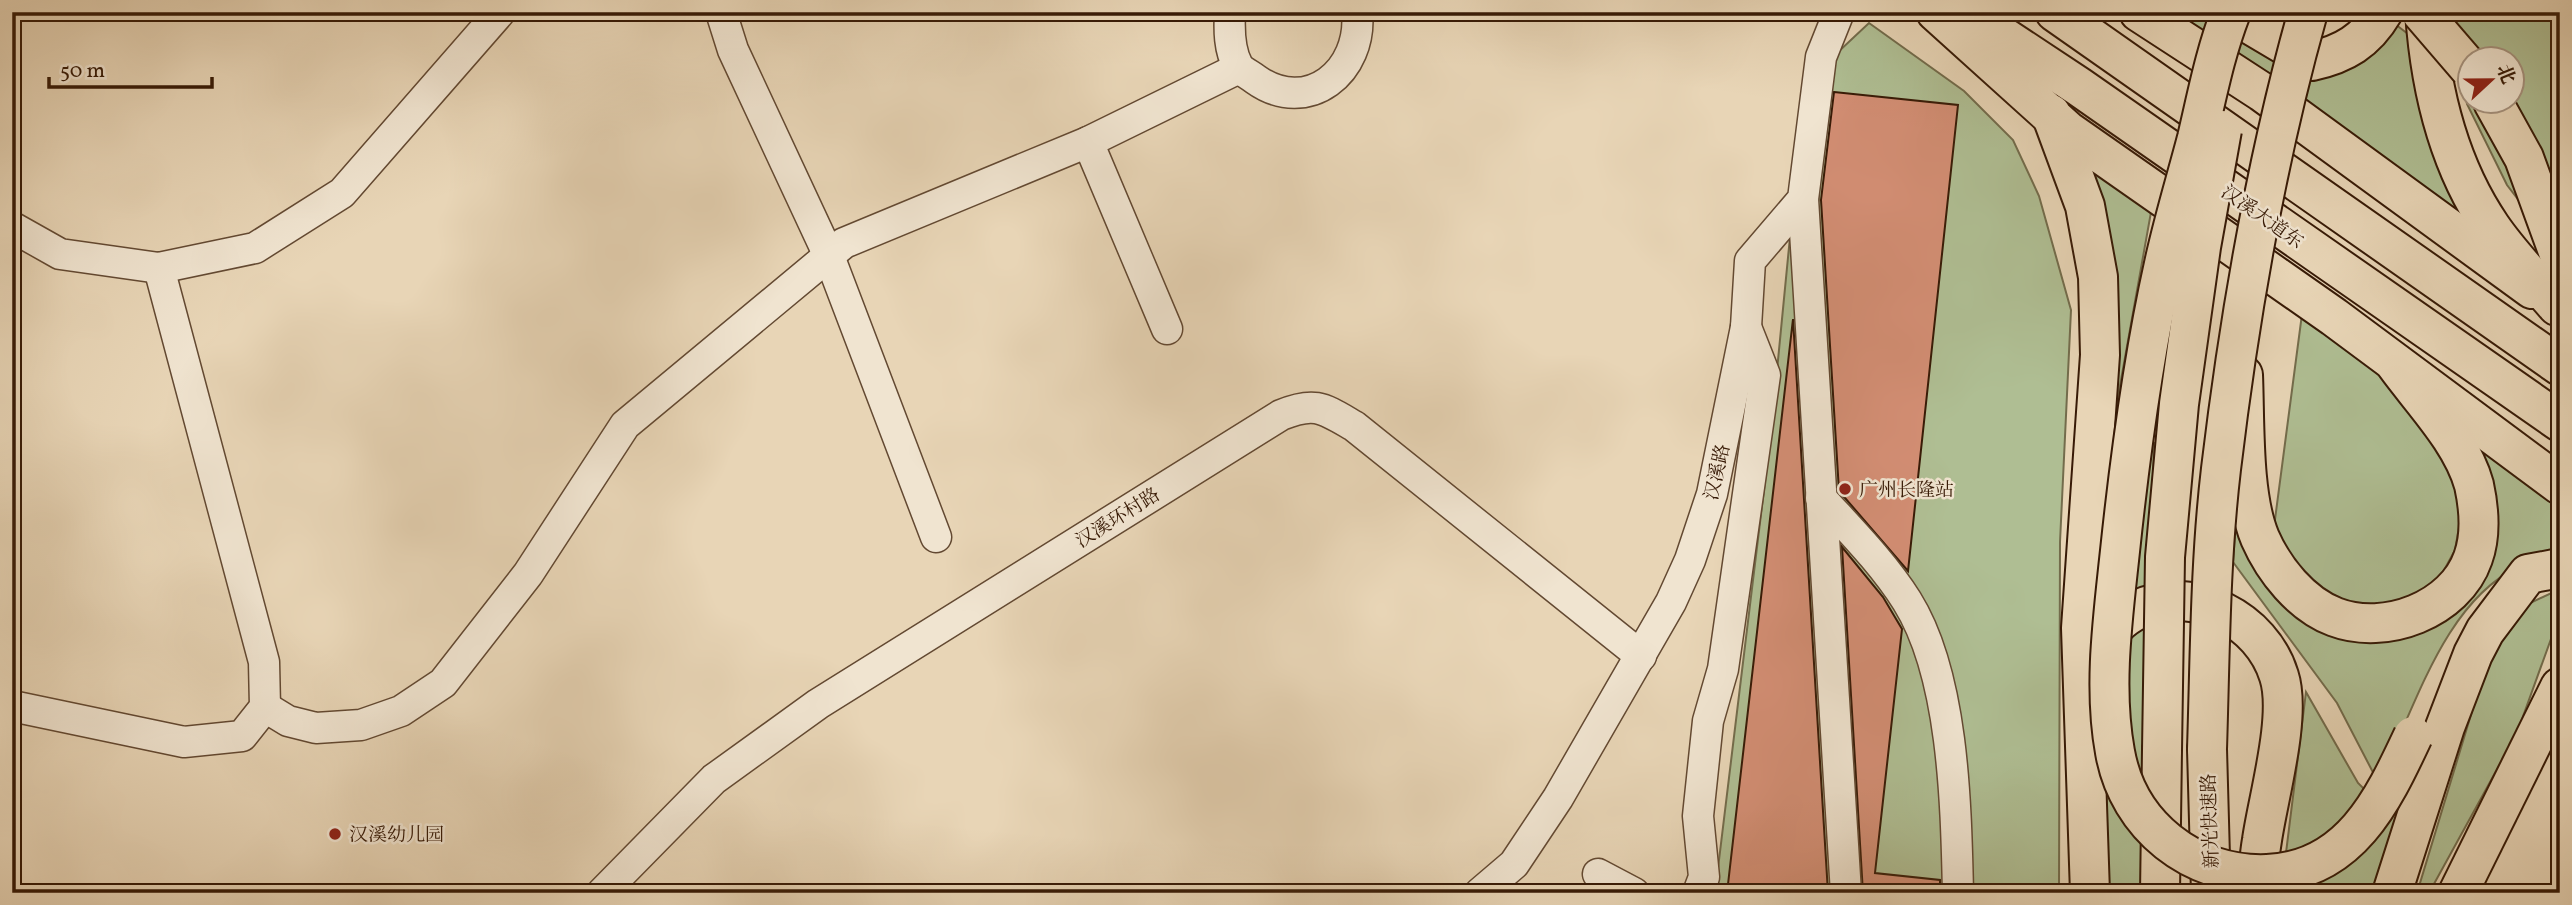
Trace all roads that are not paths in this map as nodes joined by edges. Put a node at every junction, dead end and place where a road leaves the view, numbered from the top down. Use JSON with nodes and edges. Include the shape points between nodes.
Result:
{"nodes":[{"id":1,"x":500,"y":12,"type":"edge"},
{"id":2,"x":721,"y":12,"type":"edge"},
{"id":3,"x":1230,"y":12,"type":"edge"},
{"id":4,"x":1357,"y":12,"type":"edge"},
{"id":5,"x":1839,"y":12,"type":"edge"},
{"id":6,"x":1936,"y":12,"type":"edge"},
{"id":7,"x":1966,"y":12,"type":"edge"},
{"id":8,"x":2139,"y":12,"type":"edge"},
{"id":9,"x":2230,"y":12,"type":"edge"},
{"id":10,"x":2250,"y":12,"type":"edge"},
{"id":11,"x":2308,"y":12,"type":"edge"},
{"id":12,"x":2383,"y":12,"type":"edge"},
{"id":13,"x":2423,"y":12,"type":"edge"},
{"id":14,"x":2070,"y":22,"type":"edge"},
{"id":15,"x":2456,"y":52,"type":"edge"},
{"id":16,"x":1239,"y":68,"type":"junction"},
{"id":17,"x":2051,"y":114,"type":"junction"},
{"id":18,"x":2501,"y":116,"type":"edge"},
{"id":19,"x":1088,"y":142,"type":"junction"},
{"id":20,"x":1802,"y":199,"type":"junction"},
{"id":21,"x":12,"y":226,"type":"edge"},
{"id":22,"x":2482,"y":253,"type":"junction"},
{"id":23,"x":829,"y":256,"type":"junction"},
{"id":24,"x":2560,"y":257,"type":"edge"},
{"id":25,"x":159,"y":268,"type":"junction"},
{"id":26,"x":2558,"y":307,"type":"edge"},
{"id":27,"x":1746,"y":327,"type":"junction"},
{"id":28,"x":1167,"y":329,"type":"dead end"},
{"id":29,"x":2241,"y":335,"type":"junction"},
{"id":30,"x":2396,"y":365,"type":"junction"},
{"id":31,"x":2560,"y":366,"type":"edge"},
{"id":32,"x":2560,"y":422,"type":"edge"},
{"id":33,"x":2560,"y":485,"type":"edge"},
{"id":34,"x":1821,"y":498,"type":"junction"},
{"id":35,"x":936,"y":537,"type":"dead end"},
{"id":36,"x":2544,"y":571,"type":"edge"},
{"id":37,"x":1641,"y":656,"type":"junction"},
{"id":38,"x":2559,"y":689,"type":"edge"},
{"id":39,"x":12,"y":706,"type":"edge"},
{"id":40,"x":265,"y":707,"type":"junction"},
{"id":41,"x":2086,"y":760,"type":"junction"},
{"id":42,"x":1598,"y":874,"type":"dead end"},
{"id":43,"x":602,"y":893,"type":"edge"},
{"id":44,"x":1480,"y":893,"type":"edge"},
{"id":45,"x":1634,"y":893,"type":"edge"},
{"id":46,"x":1698,"y":893,"type":"edge"},
{"id":47,"x":1846,"y":893,"type":"edge"},
{"id":48,"x":1958,"y":893,"type":"edge"},
{"id":49,"x":2090,"y":893,"type":"edge"},
{"id":50,"x":2160,"y":893,"type":"edge"},
{"id":51,"x":2211,"y":893,"type":"edge"},
{"id":52,"x":2256,"y":893,"type":"edge"},
{"id":53,"x":2392,"y":893,"type":"edge"},
{"id":54,"x":2458,"y":893,"type":"edge"}],
"edges":[{"from":1,"to":25,"type":"street","via":[[342,193],[255,248]]},
{"from":2,"to":23,"type":"street","via":[[733,50]]},
{"from":3,"to":16,"type":"street","via":[[1229,33]]},
{"from":4,"to":16,"type":"street","via":[[1354,53],[1325,85],[1305,92],[1283,92]]},
{"from":5,"to":20,"type":"street","via":[[1821,57]]},
{"from":6,"to":17,"type":"main road"},
{"from":7,"to":32,"type":"main road","name":"汉溪大道东"},
{"from":8,"to":22,"type":"main road","via":[[2262,92]]},
{"from":9,"to":12,"type":"main road","via":[[2312,61],[2340,55],[2364,37]]},
{"from":9,"to":36,"type":"main road","bridge":true,"via":[[2172,227],[2144,370],[2111,637],[2115,753],[2131,798],[2143,817],[2179,852],[2218,870],[2266,874],[2304,867],[2359,829],[2385,797],[2447,660],[2463,635],[2501,590]]},
{"from":10,"to":50,"type":"main road","bridge":true,"via":[[2218,150],[2179,404],[2165,557]]},
{"from":11,"to":29,"type":"main road","bridge":true,"via":[[2268,179]]},
{"from":13,"to":15,"type":"main road","bridge":true},
{"from":13,"to":26,"type":"main road","via":[[2441,114],[2457,166],[2491,227]]},
{"from":14,"to":22,"type":"main road"},
{"from":14,"to":31,"type":"main road"},
{"from":16,"to":19,"type":"street"},
{"from":17,"to":30,"type":"main road","via":[[2068,131]]},
{"from":17,"to":41,"type":"main road","via":[[2085,206],[2098,276],[2100,355],[2081,628]]},
{"from":18,"to":24,"type":"main road","via":[[2524,158]]},
{"from":19,"to":23,"type":"street","via":[[844,243]]},
{"from":19,"to":28,"type":"street"},
{"from":20,"to":27,"type":"street","name":"汉溪路","via":[[1750,261]]},
{"from":20,"to":34,"type":"street"},
{"from":21,"to":25,"type":"street","via":[[60,254]]},
{"from":22,"to":26,"type":"main road"},
{"from":23,"to":35,"type":"street"},
{"from":23,"to":40,"type":"street","via":[[625,425],[528,575],[443,683],[401,711],[361,724],[316,728],[288,721]]},
{"from":25,"to":40,"type":"street","via":[[264,662]]},
{"from":27,"to":37,"type":"street","name":"汉溪路","via":[[1712,494],[1685,571]]},
{"from":27,"to":46,"type":"street","via":[[1765,375],[1723,669],[1708,721],[1698,816],[1704,877]]},
{"from":29,"to":30,"type":"main road","bridge":true,"via":[[2248,481],[2259,536],[2279,571],[2309,603],[2336,618],[2373,623],[2425,612],[2459,584],[2473,558],[2479,521],[2473,483],[2458,450]]},
{"from":29,"to":51,"type":"main road","name":"新光快速路","bridge":true,"via":[[2213,568],[2207,749]]},
{"from":30,"to":33,"type":"main road"},
{"from":34,"to":47,"type":"street"},
{"from":34,"to":48,"type":"street","via":[[1882,566],[1908,603],[1928,645],[1956,791]]},
{"from":36,"to":53,"type":"main road","via":[[2485,631],[2473,654]]},
{"from":37,"to":43,"type":"street","name":"汉溪环村路","via":[[1354,426],[1324,408],[1304,405],[1281,415],[818,705],[714,779]]},
{"from":37,"to":44,"type":"street","name":"汉溪路","via":[[1522,853]]},
{"from":38,"to":54,"type":"main road"},
{"from":39,"to":40,"type":"street","via":[[184,742],[243,736]]},
{"from":41,"to":49,"type":"main road"},
{"from":41,"to":52,"type":"main road","via":[[2107,637],[2115,625],[2147,606],[2171,600],[2203,604],[2242,622],[2274,662],[2282,701]]},
{"from":42,"to":45,"type":"street"}]}
